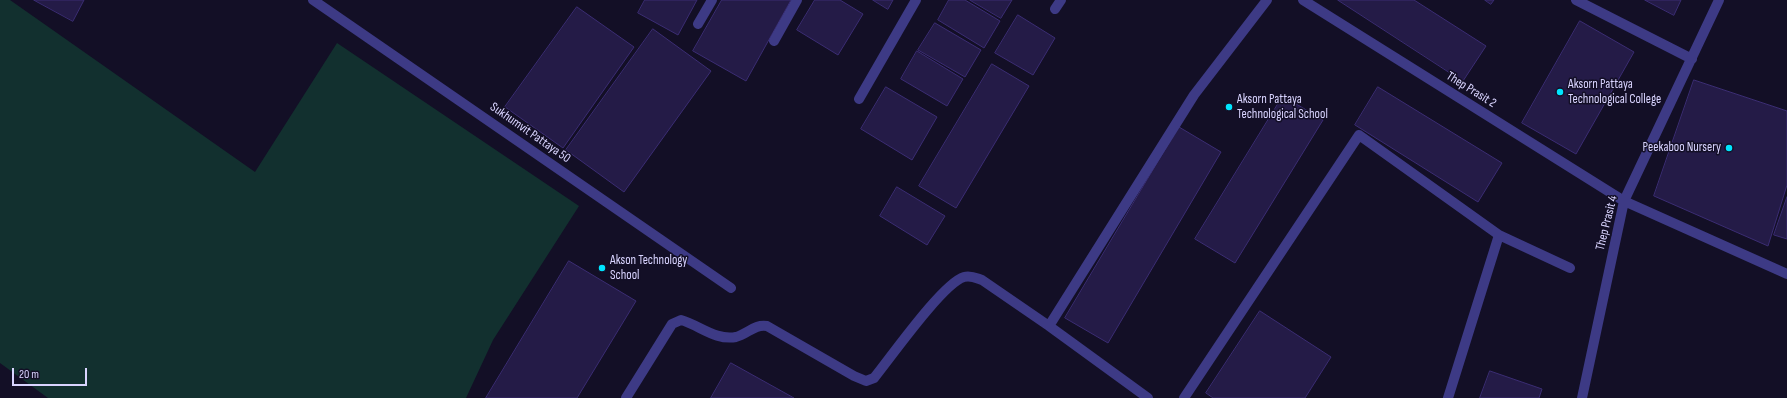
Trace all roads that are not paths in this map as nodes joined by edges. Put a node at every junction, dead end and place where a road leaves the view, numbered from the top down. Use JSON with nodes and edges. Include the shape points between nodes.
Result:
{"nodes":[{"id":1,"x":313,"y":0,"type":"edge"},
{"id":2,"x":712,"y":0,"type":"edge"},
{"id":3,"x":797,"y":0,"type":"edge"},
{"id":4,"x":916,"y":0,"type":"edge"},
{"id":5,"x":1061,"y":0,"type":"edge"},
{"id":6,"x":1267,"y":0,"type":"edge"},
{"id":7,"x":1303,"y":0,"type":"edge"},
{"id":8,"x":1576,"y":0,"type":"edge"},
{"id":9,"x":1719,"y":0,"type":"edge"},
{"id":10,"x":1055,"y":9,"type":"dead end"},
{"id":11,"x":698,"y":24,"type":"dead end"},
{"id":12,"x":774,"y":41,"type":"dead end"},
{"id":13,"x":1692,"y":59,"type":"junction"},
{"id":14,"x":859,"y":99,"type":"dead end"},
{"id":15,"x":1624,"y":201,"type":"junction"},
{"id":16,"x":1499,"y":235,"type":"junction"},
{"id":17,"x":1570,"y":268,"type":"dead end"},
{"id":18,"x":1787,"y":274,"type":"edge"},
{"id":19,"x":731,"y":288,"type":"dead end"},
{"id":20,"x":1049,"y":326,"type":"junction"},
{"id":21,"x":626,"y":398,"type":"edge"},
{"id":22,"x":1148,"y":398,"type":"edge"},
{"id":23,"x":1184,"y":398,"type":"edge"},
{"id":24,"x":1448,"y":398,"type":"edge"},
{"id":25,"x":1582,"y":398,"type":"edge"}],
"edges":[{"from":1,"to":19,"type":"street","name":"Sukhumvit Pattaya 50"},
{"from":2,"to":11,"type":"street"},
{"from":3,"to":12,"type":"street"},
{"from":4,"to":14,"type":"street"},
{"from":5,"to":10,"type":"street"},
{"from":6,"to":20,"type":"street","via":[[1194,95]]},
{"from":7,"to":15,"type":"street","name":"Thep Prasit 2"},
{"from":8,"to":13,"type":"street"},
{"from":9,"to":13,"type":"street","name":"Thep Prasit 4"},
{"from":13,"to":15,"type":"street","name":"Thep Prasit 4"},
{"from":15,"to":18,"type":"street","name":"Thep Prasit 2"},
{"from":15,"to":25,"type":"street","name":"Thep Prasit 4"},
{"from":16,"to":17,"type":"street"},
{"from":16,"to":23,"type":"street","via":[[1359,136]]},
{"from":16,"to":24,"type":"street"},
{"from":20,"to":21,"type":"street","via":[[982,280],[972,276],[963,277],[941,294],[874,378],[866,381],[767,326],[760,325],[737,337],[723,337],[681,320],[672,324]]},
{"from":20,"to":22,"type":"street"}]}
